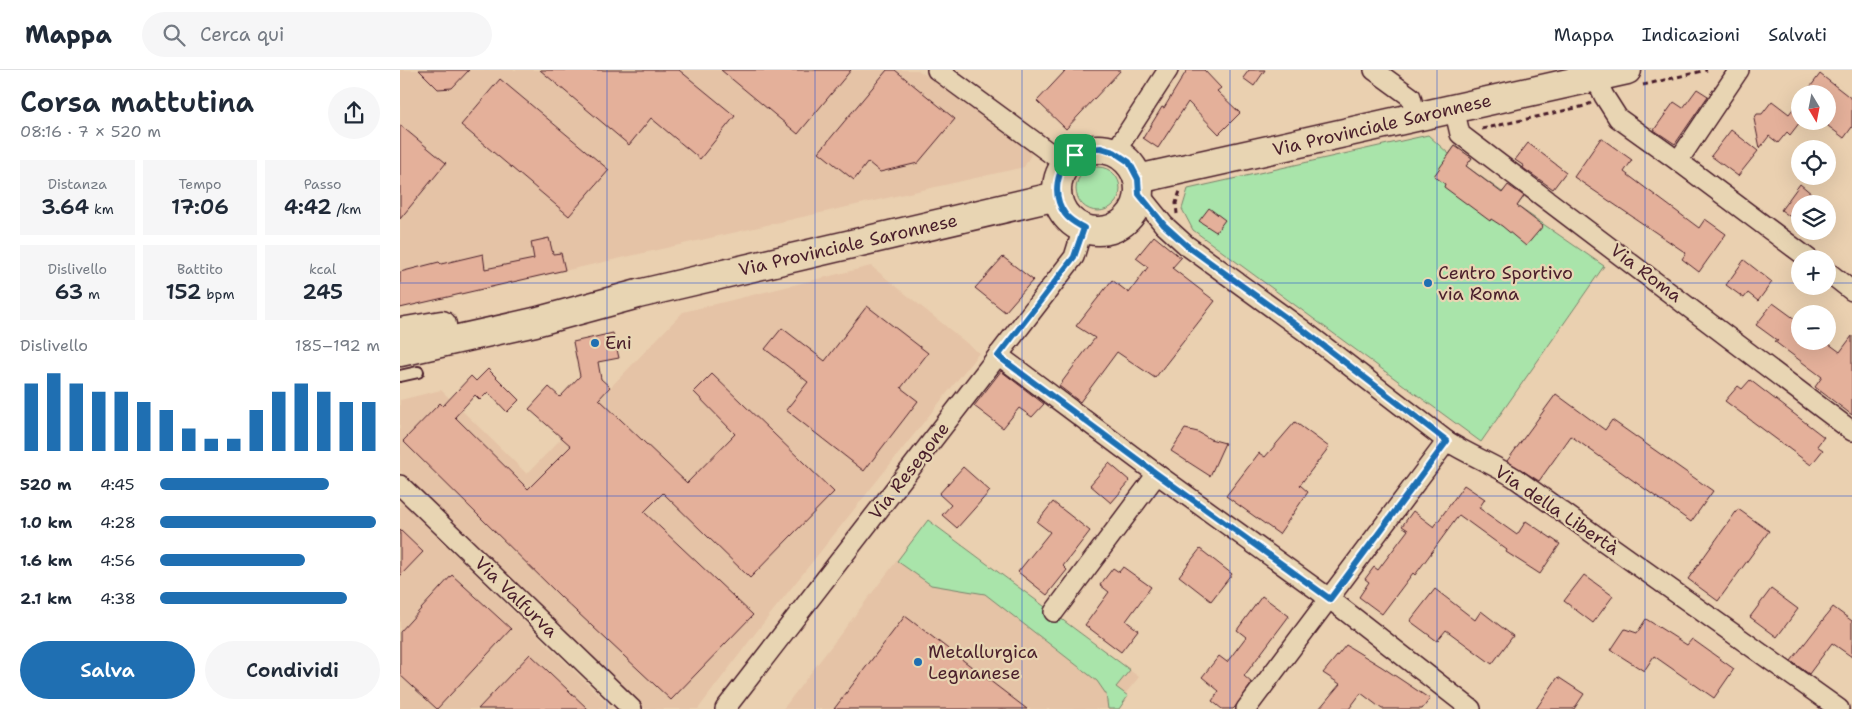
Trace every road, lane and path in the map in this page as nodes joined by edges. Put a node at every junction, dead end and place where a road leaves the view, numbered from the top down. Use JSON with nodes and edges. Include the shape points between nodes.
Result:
{"nodes":[{"id":1,"x":937,"y":70,"type":"edge"},
{"id":2,"x":1168,"y":70,"type":"edge"},
{"id":3,"x":1374,"y":70,"type":"edge"},
{"id":4,"x":1707,"y":70,"type":"edge"},
{"id":5,"x":1739,"y":70,"type":"edge"},
{"id":6,"x":1635,"y":78,"type":"edge"},
{"id":7,"x":1599,"y":87,"type":"junction"},
{"id":8,"x":1416,"y":117,"type":"junction"},
{"id":9,"x":1458,"y":121,"type":"junction"},
{"id":10,"x":1114,"y":152,"type":"junction"},
{"id":11,"x":1678,"y":160,"type":"junction"},
{"id":12,"x":1065,"y":164,"type":"junction"},
{"id":13,"x":1139,"y":186,"type":"junction"},
{"id":14,"x":1184,"y":187,"type":"dead end"},
{"id":15,"x":1057,"y":196,"type":"junction"},
{"id":16,"x":1180,"y":220,"type":"dead end"},
{"id":17,"x":1084,"y":228,"type":"junction"},
{"id":18,"x":1797,"y":250,"type":"edge"},
{"id":19,"x":1836,"y":278,"type":"edge"},
{"id":20,"x":1852,"y":291,"type":"edge"},
{"id":21,"x":638,"y":294,"type":"junction"},
{"id":22,"x":400,"y":332,"type":"edge"},
{"id":23,"x":400,"y":352,"type":"edge"},
{"id":24,"x":998,"y":356,"type":"junction"},
{"id":25,"x":418,"y":372,"type":"dead end"},
{"id":26,"x":400,"y":376,"type":"edge"},
{"id":27,"x":1852,"y":430,"type":"edge"},
{"id":28,"x":1447,"y":441,"type":"junction"},
{"id":29,"x":1157,"y":474,"type":"junction"},
{"id":30,"x":400,"y":485,"type":"edge"},
{"id":31,"x":1330,"y":599,"type":"junction"},
{"id":32,"x":1054,"y":612,"type":"dead end"},
{"id":33,"x":632,"y":709,"type":"edge"},
{"id":34,"x":726,"y":709,"type":"edge"},
{"id":35,"x":1246,"y":709,"type":"edge"},
{"id":36,"x":1471,"y":709,"type":"edge"},
{"id":37,"x":1839,"y":709,"type":"edge"}],
"edges":[{"from":1,"to":12,"type":"street"},
{"from":2,"to":10,"type":"street"},
{"from":3,"to":8,"type":"street","via":[[1411,97]]},
{"from":4,"to":6,"type":"path"},
{"from":5,"to":11,"type":"street"},
{"from":6,"to":7,"type":"main road","name":"Via Provinciale Saronnese"},
{"from":7,"to":9,"type":"main road","name":"Via Provinciale Saronnese"},
{"from":7,"to":9,"type":"path","via":[[1585,106]]},
{"from":7,"to":11,"type":"street","via":[[1618,118]]},
{"from":8,"to":9,"type":"main road","name":"Via Provinciale Saronnese"},
{"from":8,"to":13,"type":"main road","name":"Via Provinciale Saronnese"},
{"from":9,"to":27,"type":"street","name":"Via Roma","via":[[1603,240]]},
{"from":10,"to":12,"type":"main road","via":[[1101,148],[1088,150]]},
{"from":10,"to":13,"type":"main road","via":[[1129,162]]},
{"from":11,"to":18,"type":"street"},
{"from":12,"to":15,"type":"main road","via":[[1058,180]]},
{"from":13,"to":17,"type":"main road","via":[[1133,212],[1120,225],[1102,230]]},
{"from":13,"to":28,"type":"street","name":"Via della Libertà","via":[[1164,225],[1186,245]]},
{"from":14,"to":16,"type":"path","via":[[1176,203]]},
{"from":15,"to":17,"type":"main road","via":[[1066,216]]},
{"from":15,"to":21,"type":"main road","name":"Via Provinciale Saronnese"},
{"from":17,"to":24,"type":"street","name":"Via Resegone","via":[[1074,257]]},
{"from":19,"to":20,"type":"street"},
{"from":21,"to":22,"type":"main road","name":"Via Provinciale Saronnese"},
{"from":21,"to":23,"type":"main road","name":"Via Provinciale Saronnese","via":[[535,322]]},
{"from":24,"to":29,"type":"street"},
{"from":24,"to":34,"type":"street","name":"Via Resegone"},
{"from":25,"to":26,"type":"lane"},
{"from":28,"to":31,"type":"street"},
{"from":28,"to":37,"type":"street","name":"Via della Libertà","via":[[1515,478]]},
{"from":29,"to":31,"type":"street"},
{"from":29,"to":32,"type":"street"},
{"from":30,"to":33,"type":"street","name":"Via Valfurva"},
{"from":31,"to":35,"type":"street"},
{"from":31,"to":36,"type":"street"}]}
